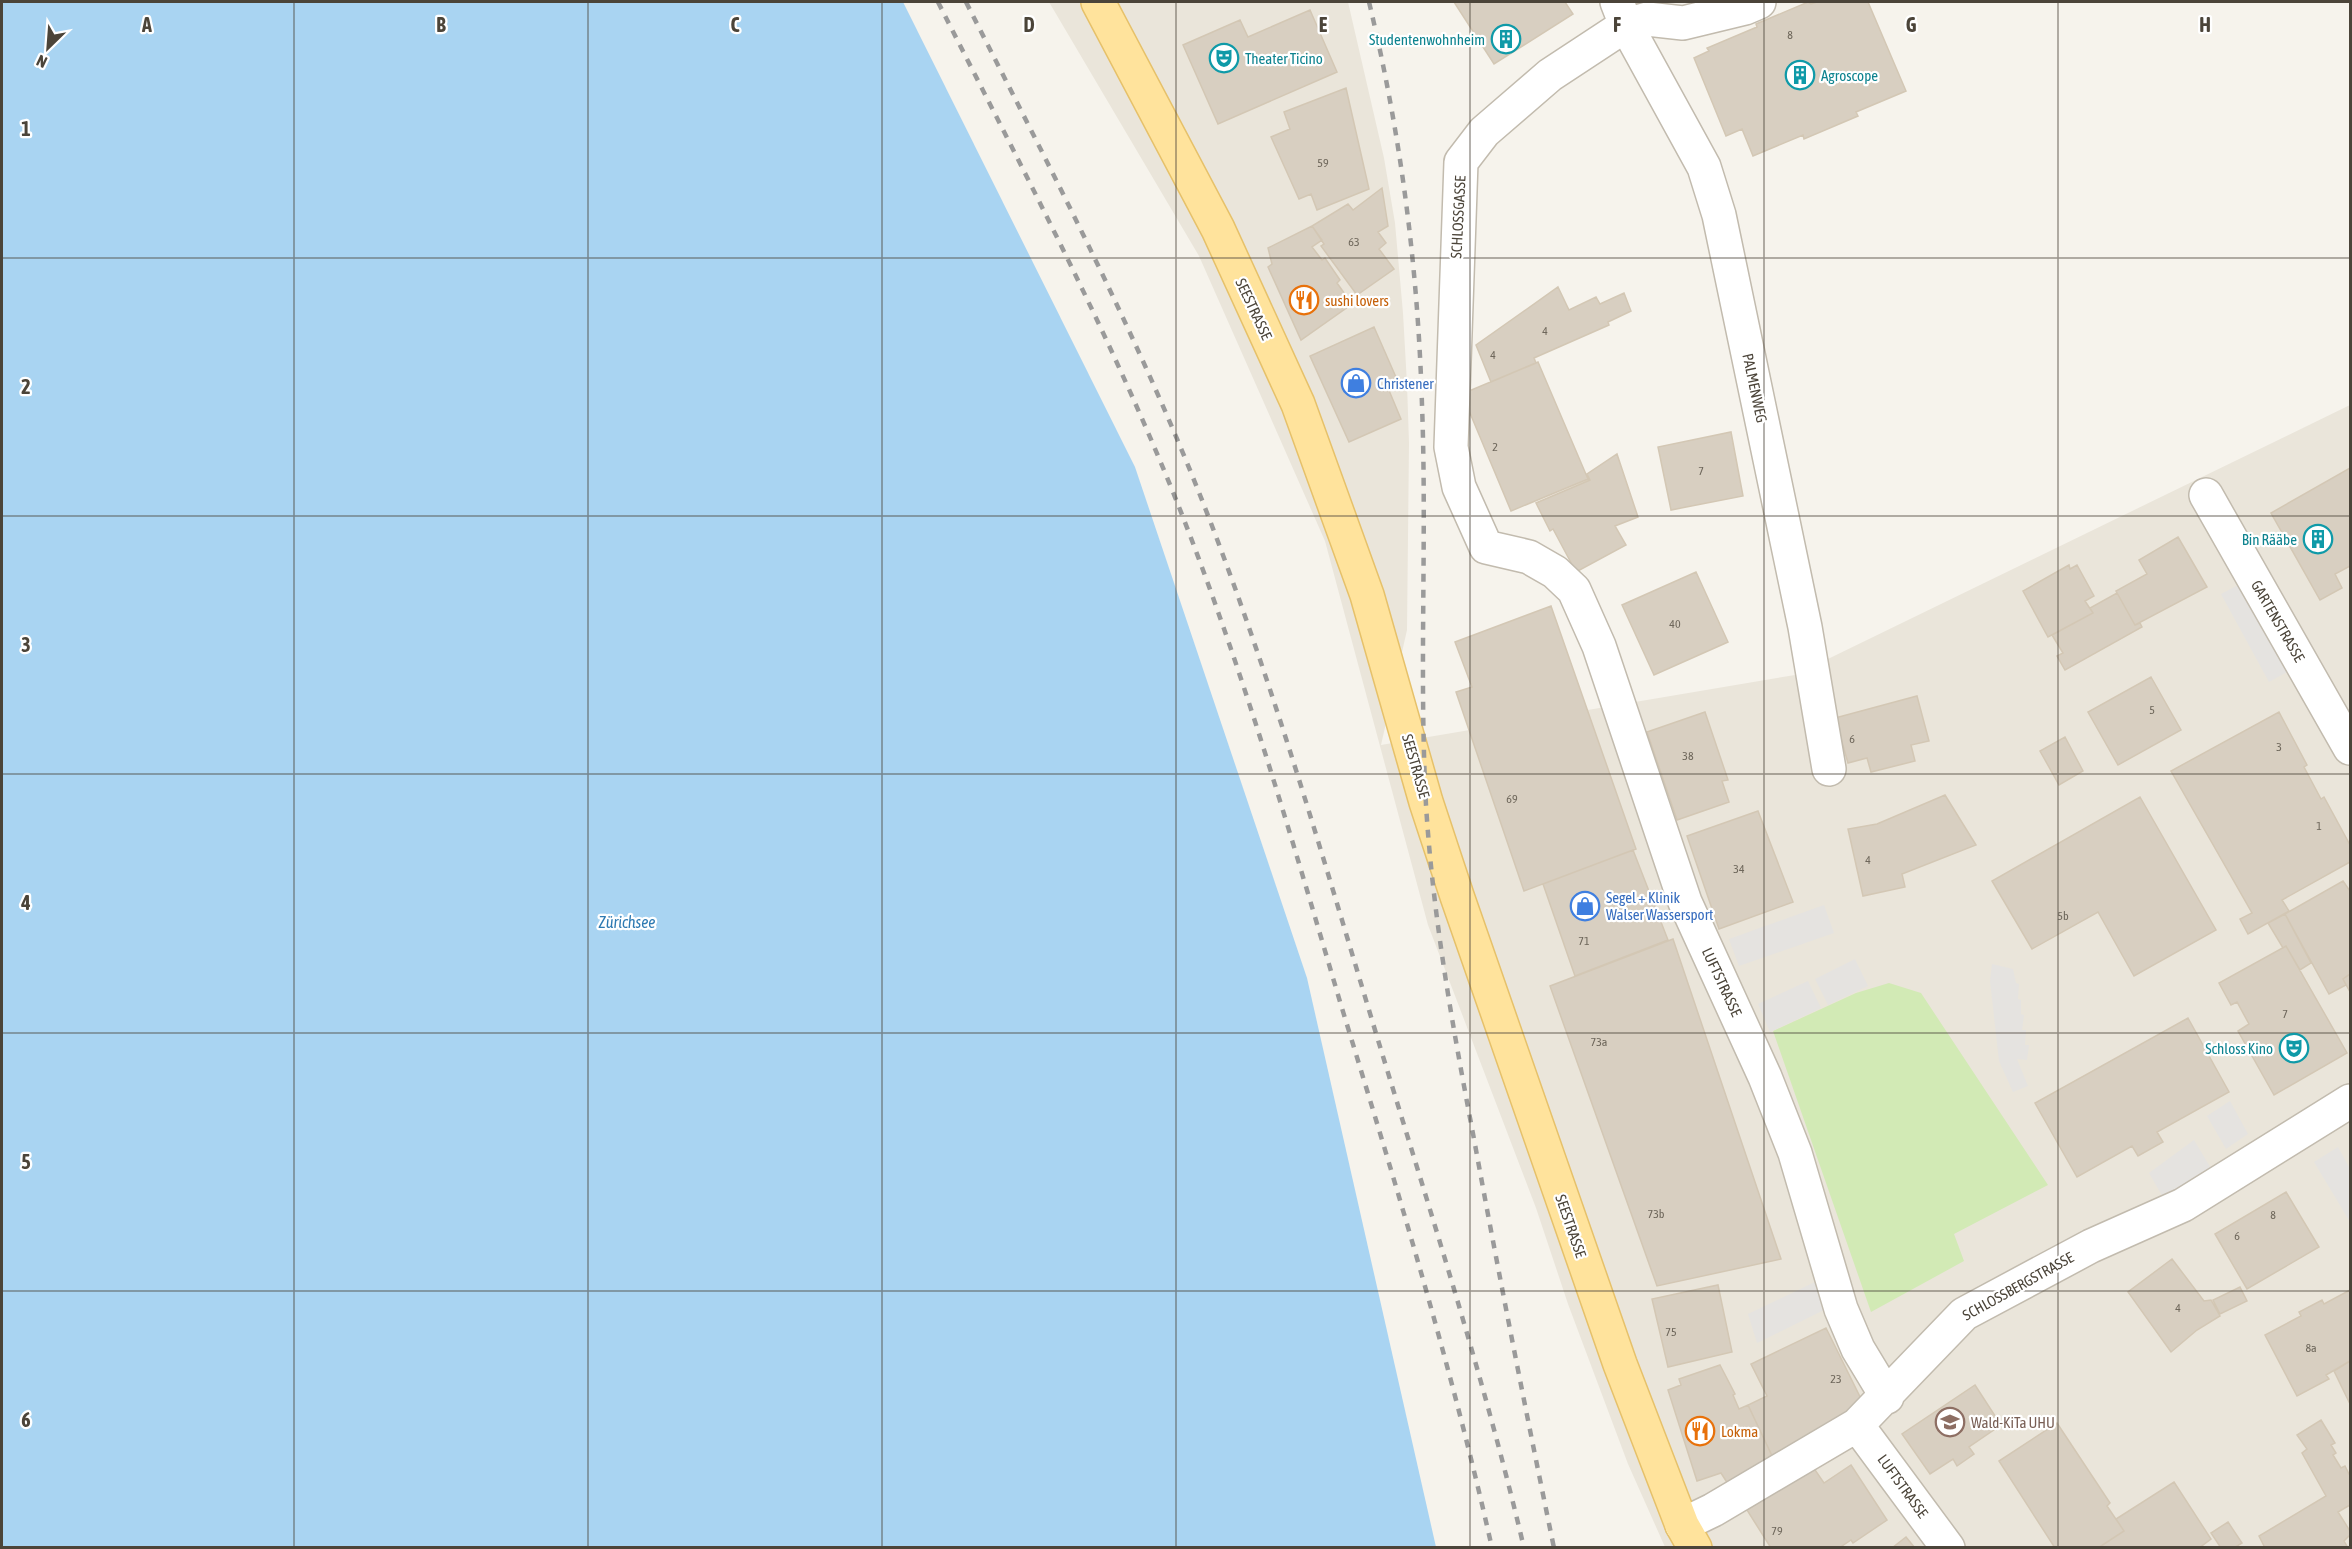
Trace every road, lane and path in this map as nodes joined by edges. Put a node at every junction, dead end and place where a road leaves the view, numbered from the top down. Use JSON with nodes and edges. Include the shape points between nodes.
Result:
{"nodes":[{"id":1,"x":1098,"y":2,"type":"edge"},
{"id":2,"x":1759,"y":2,"type":"edge"},
{"id":3,"x":1622,"y":13,"type":"edge"},
{"id":4,"x":2206,"y":495,"type":"dead end"},
{"id":5,"x":1486,"y":547,"type":"joint"},
{"id":6,"x":2350,"y":748,"type":"edge"},
{"id":7,"x":1828,"y":769,"type":"dead end"},
{"id":8,"x":2350,"y":1101,"type":"edge"},
{"id":9,"x":1887,"y":1397,"type":"junction"},
{"id":10,"x":1857,"y":1425,"type":"junction"},
{"id":11,"x":1688,"y":1536,"type":"edge"},
{"id":12,"x":1948,"y":1548,"type":"edge"}],
"edges":[{"from":1,"to":11,"type":"main road","name":"SEESTRASSE","via":[[1218,229],[1298,404],[1367,595],[1457,896],[1616,1354]]},
{"from":2,"to":3,"type":"street","name":"SCHLOSSGASSE","via":[[1683,23]]},
{"from":3,"to":5,"type":"street","name":"SCHLOSSGASSE","via":[[1484,132],[1461,162],[1451,447],[1459,487]]},
{"from":3,"to":7,"type":"street","name":"PALMENWEG","via":[[1704,166],[1719,214],[1805,627]]},
{"from":4,"to":6,"type":"street","name":"GARTENSTRASSE"},
{"from":5,"to":9,"type":"street","name":"LUFTSTRASSE","via":[[1529,557],[1555,572],[1574,590],[1599,646],[1684,902],[1761,1068],[1795,1153],[1841,1308],[1858,1349]]},
{"from":8,"to":9,"type":"street","name":"SCHLOSSBERGSTRASSE","via":[[2182,1205],[2091,1246],[1964,1314]]},
{"from":9,"to":10,"type":"street","name":"SCHLOSSBERGSTRASSE"},
{"from":10,"to":11,"type":"street","name":"SCHLOSSBERGSTRASSE","via":[[1744,1493]]},
{"from":10,"to":12,"type":"street","name":"LUFTSTRASSE"}]}
